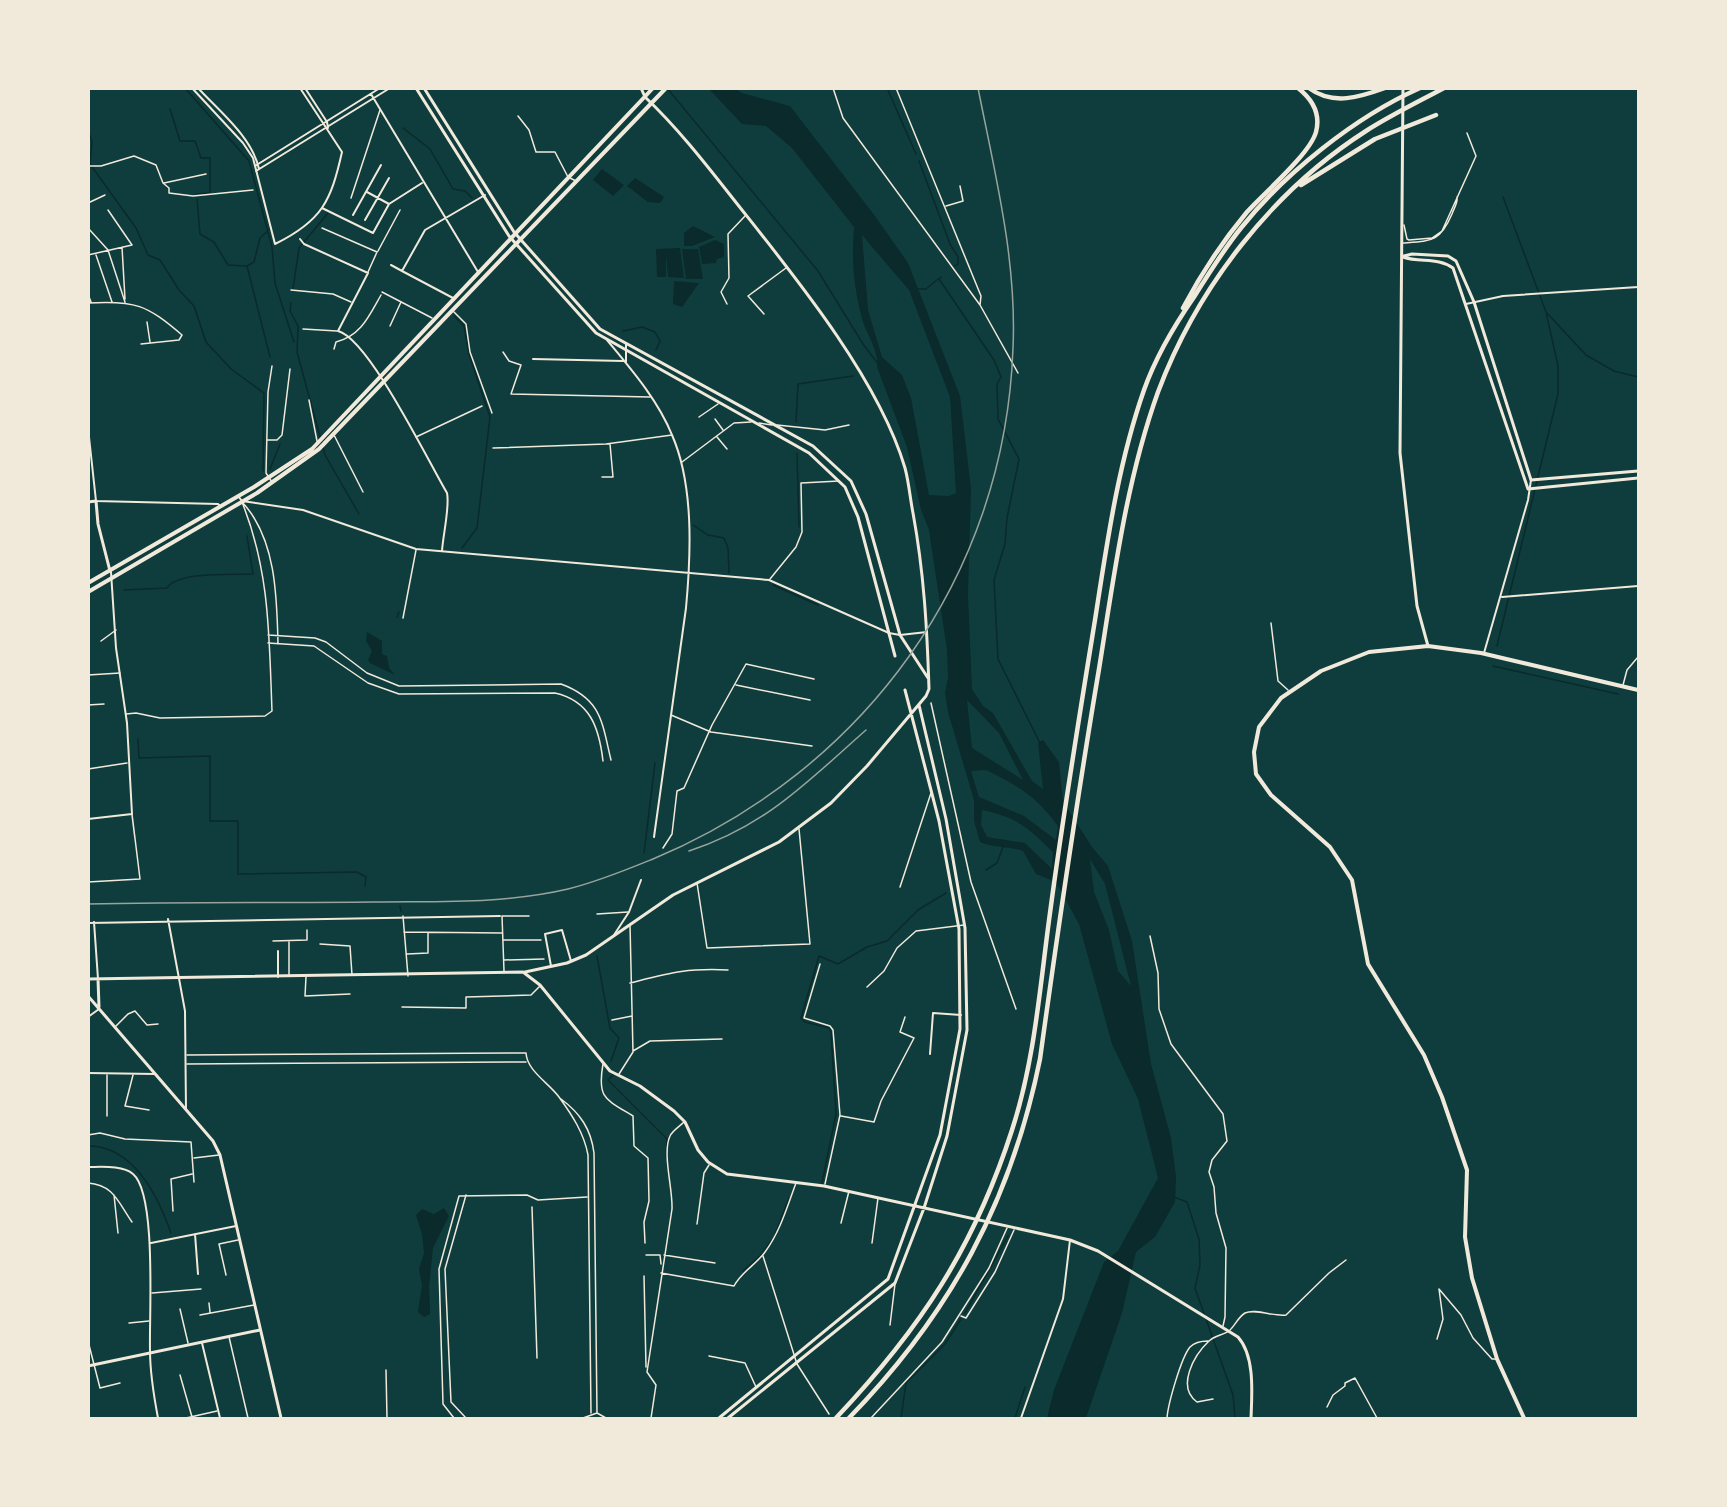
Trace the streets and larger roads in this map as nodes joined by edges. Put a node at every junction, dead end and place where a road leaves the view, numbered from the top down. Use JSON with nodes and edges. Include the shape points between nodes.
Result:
{"nodes":[{"id":1,"x":192,"y":88,"type":"edge"},
{"id":2,"x":198,"y":88,"type":"edge"},
{"id":3,"x":300,"y":88,"type":"edge"},
{"id":4,"x":305,"y":88,"type":"edge"},
{"id":5,"x":380,"y":88,"type":"edge"},
{"id":6,"x":390,"y":88,"type":"edge"},
{"id":7,"x":416,"y":88,"type":"edge"},
{"id":8,"x":424,"y":88,"type":"edge"},
{"id":9,"x":641,"y":88,"type":"edge"},
{"id":10,"x":653,"y":88,"type":"edge"},
{"id":11,"x":666,"y":88,"type":"edge"},
{"id":12,"x":1298,"y":88,"type":"edge"},
{"id":13,"x":1309,"y":88,"type":"edge"},
{"id":14,"x":1385,"y":88,"type":"edge"},
{"id":15,"x":1403,"y":88,"type":"edge"},
{"id":16,"x":1419,"y":88,"type":"edge"},
{"id":17,"x":1444,"y":88,"type":"edge"},
{"id":18,"x":371,"y":94,"type":"junction"},
{"id":19,"x":645,"y":98,"type":"junction"},
{"id":20,"x":374,"y":99,"type":"junction"},
{"id":21,"x":652,"y":103,"type":"junction"},
{"id":22,"x":1436,"y":115,"type":"dead end"},
{"id":23,"x":327,"y":122,"type":"junction"},
{"id":24,"x":323,"y":125,"type":"junction"},
{"id":25,"x":328,"y":128,"type":"junction"},
{"id":26,"x":256,"y":165,"type":"junction"},
{"id":27,"x":381,"y":165,"type":"dead end"},
{"id":28,"x":257,"y":170,"type":"junction"},
{"id":29,"x":389,"y":178,"type":"dead end"},
{"id":30,"x":423,"y":183,"type":"junction"},
{"id":31,"x":366,"y":192,"type":"junction"},
{"id":32,"x":1288,"y":193,"type":"junction"},
{"id":33,"x":485,"y":195,"type":"junction"},
{"id":34,"x":378,"y":198,"type":"junction"},
{"id":35,"x":388,"y":204,"type":"junction"},
{"id":36,"x":322,"y":208,"type":"junction"},
{"id":37,"x":353,"y":215,"type":"dead end"},
{"id":38,"x":444,"y":219,"type":"junction"},
{"id":39,"x":365,"y":220,"type":"dead end"},
{"id":40,"x":516,"y":234,"type":"junction"},
{"id":41,"x":512,"y":238,"type":"junction"},
{"id":42,"x":300,"y":239,"type":"dead end"},
{"id":43,"x":521,"y":240,"type":"junction"},
{"id":44,"x":517,"y":244,"type":"junction"},
{"id":45,"x":1402,"y":256,"type":"junction"},
{"id":46,"x":391,"y":265,"type":"dead end"},
{"id":47,"x":402,"y":271,"type":"junction"},
{"id":48,"x":479,"y":274,"type":"junction"},
{"id":49,"x":1638,"y":287,"type":"edge"},
{"id":50,"x":455,"y":299,"type":"junction"},
{"id":51,"x":1474,"y":302,"type":"junction"},
{"id":52,"x":1466,"y":304,"type":"junction"},
{"id":53,"x":1171,"y":330,"type":"junction"},
{"id":54,"x":605,"y":338,"type":"junction"},
{"id":55,"x":626,"y":344,"type":"junction"},
{"id":56,"x":620,"y":347,"type":"junction"},
{"id":57,"x":627,"y":351,"type":"junction"},
{"id":58,"x":617,"y":353,"type":"junction"},
{"id":59,"x":533,"y":358,"type":"dead end"},
{"id":60,"x":626,"y":363,"type":"junction"},
{"id":61,"x":381,"y":377,"type":"junction"},
{"id":62,"x":384,"y":382,"type":"junction"},
{"id":63,"x":88,"y":428,"type":"edge"},
{"id":64,"x":89,"y":446,"type":"edge"},
{"id":65,"x":1638,"y":471,"type":"edge"},
{"id":66,"x":1638,"y":478,"type":"edge"},
{"id":67,"x":1531,"y":480,"type":"junction"},
{"id":68,"x":1528,"y":489,"type":"junction"},
{"id":69,"x":238,"y":496,"type":"junction"},
{"id":70,"x":96,"y":501,"type":"junction"},
{"id":71,"x":242,"y":501,"type":"junction"},
{"id":72,"x":88,"y":502,"type":"edge"},
{"id":73,"x":221,"y":507,"type":"junction"},
{"id":74,"x":442,"y":552,"type":"junction"},
{"id":75,"x":110,"y":571,"type":"junction"},
{"id":76,"x":690,"y":572,"type":"junction"},
{"id":77,"x":112,"y":577,"type":"junction"},
{"id":78,"x":88,"y":583,"type":"edge"},
{"id":79,"x":1638,"y":586,"type":"edge"},
{"id":80,"x":88,"y":592,"type":"edge"},
{"id":81,"x":1502,"y":597,"type":"junction"},
{"id":82,"x":927,"y":632,"type":"junction"},
{"id":83,"x":890,"y":633,"type":"junction"},
{"id":84,"x":900,"y":635,"type":"junction"},
{"id":85,"x":1428,"y":646,"type":"junction"},
{"id":86,"x":1484,"y":653,"type":"junction"},
{"id":87,"x":895,"y":656,"type":"dead end"},
{"id":88,"x":929,"y":679,"type":"junction"},
{"id":89,"x":905,"y":690,"type":"dead end"},
{"id":90,"x":1638,"y":690,"type":"edge"},
{"id":91,"x":919,"y":705,"type":"junction"},
{"id":92,"x":911,"y":714,"type":"junction"},
{"id":93,"x":88,"y":819,"type":"edge"},
{"id":94,"x":654,"y":837,"type":"dead end"},
{"id":95,"x":641,"y":880,"type":"dead end"},
{"id":96,"x":501,"y":916,"type":"road end"},
{"id":97,"x":168,"y":919,"type":"junction"},
{"id":98,"x":94,"y":922,"type":"junction"},
{"id":99,"x":88,"y":923,"type":"edge"},
{"id":100,"x":608,"y":941,"type":"junction"},
{"id":101,"x":278,"y":951,"type":"dead end"},
{"id":102,"x":571,"y":961,"type":"junction"},
{"id":103,"x":551,"y":966,"type":"junction"},
{"id":104,"x":523,"y":972,"type":"junction"},
{"id":105,"x":178,"y":977,"type":"junction"},
{"id":106,"x":278,"y":977,"type":"junction"},
{"id":107,"x":88,"y":979,"type":"edge"},
{"id":108,"x":99,"y":979,"type":"junction"},
{"id":109,"x":88,"y":996,"type":"edge"},
{"id":110,"x":99,"y":1009,"type":"junction"},
{"id":111,"x":961,"y":1016,"type":"junction"},
{"id":112,"x":88,"y":1017,"type":"edge"},
{"id":113,"x":930,"y":1054,"type":"dead end"},
{"id":114,"x":88,"y":1073,"type":"edge"},
{"id":115,"x":155,"y":1074,"type":"junction"},
{"id":116,"x":186,"y":1110,"type":"junction"},
{"id":117,"x":88,"y":1167,"type":"edge"},
{"id":118,"x":915,"y":1206,"type":"junction"},
{"id":119,"x":924,"y":1208,"type":"junction"},
{"id":120,"x":236,"y":1226,"type":"junction"},
{"id":121,"x":195,"y":1234,"type":"junction"},
{"id":122,"x":1072,"y":1241,"type":"junction"},
{"id":123,"x":150,"y":1244,"type":"junction"},
{"id":124,"x":198,"y":1274,"type":"dead end"},
{"id":125,"x":260,"y":1330,"type":"junction"},
{"id":126,"x":202,"y":1343,"type":"junction"},
{"id":127,"x":150,"y":1352,"type":"junction"},
{"id":128,"x":88,"y":1366,"type":"edge"},
{"id":129,"x":158,"y":1419,"type":"edge"},
{"id":130,"x":220,"y":1419,"type":"edge"},
{"id":131,"x":281,"y":1419,"type":"edge"},
{"id":132,"x":718,"y":1419,"type":"edge"},
{"id":133,"x":728,"y":1419,"type":"edge"},
{"id":134,"x":836,"y":1419,"type":"edge"},
{"id":135,"x":849,"y":1419,"type":"edge"},
{"id":136,"x":1021,"y":1419,"type":"edge"},
{"id":137,"x":1251,"y":1419,"type":"edge"},
{"id":138,"x":1524,"y":1419,"type":"edge"}],
"edges":[{"from":1,"to":26,"type":"street","via":[[243,143]]},
{"from":2,"to":26,"type":"street","via":[[244,138],[257,157]]},
{"from":3,"to":24,"type":"street"},
{"from":4,"to":23,"type":"street"},
{"from":5,"to":18,"type":"street"},
{"from":6,"to":20,"type":"street"},
{"from":7,"to":33,"type":"street"},
{"from":8,"to":40,"type":"street"},
{"from":9,"to":19,"type":"street"},
{"from":10,"to":19,"type":"main road"},
{"from":11,"to":21,"type":"main road"},
{"from":12,"to":53,"type":"highway","via":[[1314,105],[1318,118],[1314,138],[1212,258]]},
{"from":13,"to":14,"type":"highway","via":[[1333,99],[1362,96]]},
{"from":15,"to":45,"type":"street"},
{"from":16,"to":53,"type":"highway","via":[[1325,147],[1280,185],[1241,227]]},
{"from":17,"to":32,"type":"highway","via":[[1365,131]]},
{"from":18,"to":20,"type":"street"},
{"from":18,"to":23,"type":"street"},
{"from":19,"to":21,"type":"street"},
{"from":19,"to":40,"type":"main road"},
{"from":20,"to":25,"type":"street"},
{"from":20,"to":30,"type":"street"},
{"from":21,"to":43,"type":"main road"},
{"from":21,"to":82,"type":"street","via":[[787,267],[883,413],[904,466],[925,588]]},
{"from":22,"to":32,"type":"highway","via":[[1375,139]]},
{"from":23,"to":24,"type":"street"},
{"from":23,"to":25,"type":"street"},
{"from":24,"to":25,"type":"street"},
{"from":24,"to":26,"type":"street"},
{"from":25,"to":28,"type":"street"},
{"from":25,"to":36,"type":"street","via":[[342,152],[334,189]]},
{"from":26,"to":28,"type":"street"},
{"from":27,"to":31,"type":"street"},
{"from":28,"to":36,"type":"street","via":[[275,244],[304,229]]},
{"from":29,"to":34,"type":"street"},
{"from":30,"to":35,"type":"street"},
{"from":30,"to":38,"type":"street"},
{"from":31,"to":34,"type":"street"},
{"from":31,"to":37,"type":"street"},
{"from":32,"to":135,"type":"highway","via":[[1219,274],[1191,320],[1158,393],[1127,501],[1088,727],[1040,1059],[1013,1163],[986,1228],[948,1298],[889,1377]]},
{"from":33,"to":38,"type":"street"},
{"from":33,"to":41,"type":"street"},
{"from":34,"to":35,"type":"street"},
{"from":34,"to":39,"type":"street"},
{"from":35,"to":36,"type":"street","via":[[373,233]]},
{"from":38,"to":47,"type":"street","via":[[425,230]]},
{"from":38,"to":48,"type":"street"},
{"from":40,"to":41,"type":"main road"},
{"from":40,"to":43,"type":"street"},
{"from":41,"to":44,"type":"street"},
{"from":41,"to":48,"type":"main road"},
{"from":42,"to":61,"type":"street","via":[[368,273],[338,331],[351,337]]},
{"from":43,"to":44,"type":"main road"},
{"from":43,"to":55,"type":"street","via":[[600,329]]},
{"from":44,"to":54,"type":"street","via":[[596,333]]},
{"from":44,"to":62,"type":"main road"},
{"from":45,"to":51,"type":"street","via":[[1448,256],[1456,261]]},
{"from":45,"to":52,"type":"street","via":[[1444,261],[1453,268]]},
{"from":45,"to":85,"type":"street","via":[[1400,453],[1418,606]]},
{"from":46,"to":47,"type":"street"},
{"from":47,"to":50,"type":"street"},
{"from":48,"to":50,"type":"main road"},
{"from":49,"to":51,"type":"street"},
{"from":50,"to":61,"type":"main road"},
{"from":51,"to":52,"type":"street"},
{"from":51,"to":67,"type":"street"},
{"from":52,"to":68,"type":"street"},
{"from":53,"to":134,"type":"highway","via":[[1145,388],[1112,518],[1026,1079],[1013,1129],[982,1211],[915,1327]]},
{"from":54,"to":56,"type":"street"},
{"from":54,"to":58,"type":"street"},
{"from":55,"to":56,"type":"street"},
{"from":55,"to":57,"type":"street"},
{"from":55,"to":84,"type":"street","via":[[813,446],[851,481],[866,514]]},
{"from":56,"to":57,"type":"street"},
{"from":56,"to":58,"type":"street"},
{"from":57,"to":60,"type":"street"},
{"from":57,"to":83,"type":"street","via":[[809,453],[840,481],[858,517]]},
{"from":58,"to":60,"type":"street"},
{"from":59,"to":60,"type":"street"},
{"from":60,"to":76,"type":"street","via":[[673,435],[686,480]]},
{"from":61,"to":62,"type":"street"},
{"from":61,"to":69,"type":"main road","via":[[318,443]]},
{"from":62,"to":71,"type":"main road","via":[[320,449]]},
{"from":62,"to":74,"type":"street","via":[[447,493]]},
{"from":63,"to":64,"type":"street"},
{"from":64,"to":70,"type":"street"},
{"from":65,"to":67,"type":"street"},
{"from":66,"to":68,"type":"street"},
{"from":67,"to":68,"type":"street"},
{"from":68,"to":81,"type":"street"},
{"from":69,"to":71,"type":"street"},
{"from":69,"to":73,"type":"main road"},
{"from":70,"to":72,"type":"street"},
{"from":70,"to":73,"type":"street","via":[[209,503]]},
{"from":70,"to":75,"type":"street"},
{"from":71,"to":74,"type":"street","via":[[303,510],[416,549]]},
{"from":71,"to":77,"type":"main road"},
{"from":73,"to":75,"type":"main road"},
{"from":74,"to":76,"type":"street"},
{"from":75,"to":77,"type":"street"},
{"from":75,"to":78,"type":"main road"},
{"from":76,"to":83,"type":"street","via":[[769,580]]},
{"from":76,"to":94,"type":"street"},
{"from":77,"to":80,"type":"main road"},
{"from":77,"to":93,"type":"street","via":[[132,814]]},
{"from":79,"to":81,"type":"street"},
{"from":81,"to":86,"type":"street"},
{"from":82,"to":84,"type":"street"},
{"from":82,"to":88,"type":"street"},
{"from":83,"to":84,"type":"street"},
{"from":83,"to":87,"type":"street"},
{"from":84,"to":88,"type":"street"},
{"from":85,"to":86,"type":"main road"},
{"from":85,"to":138,"type":"main road","via":[[1369,652],[1344,660],[1288,691],[1259,727],[1254,752],[1256,774],[1271,795],[1330,847],[1352,880],[1368,964],[1424,1055],[1442,1096],[1467,1170],[1465,1237],[1472,1278],[1497,1359]]},
{"from":86,"to":90,"type":"main road"},
{"from":88,"to":91,"type":"street","via":[[926,696]]},
{"from":89,"to":92,"type":"street"},
{"from":91,"to":92,"type":"street"},
{"from":91,"to":119,"type":"street","via":[[965,924],[967,1030],[946,1136]]},
{"from":92,"to":100,"type":"street","via":[[838,796],[798,828],[779,842],[673,895]]},
{"from":92,"to":111,"type":"street","via":[[958,925]]},
{"from":95,"to":100,"type":"street","via":[[629,912]]},
{"from":96,"to":97,"type":"street"},
{"from":97,"to":98,"type":"street"},
{"from":97,"to":105,"type":"street"},
{"from":98,"to":99,"type":"street"},
{"from":98,"to":108,"type":"street"},
{"from":100,"to":102,"type":"street"},
{"from":101,"to":106,"type":"street"},
{"from":102,"to":103,"type":"street"},
{"from":102,"to":103,"type":"street","via":[[562,930],[544,934]]},
{"from":103,"to":104,"type":"street"},
{"from":104,"to":106,"type":"street"},
{"from":104,"to":118,"type":"street","via":[[540,985],[610,1071],[640,1086],[685,1122],[698,1150],[710,1164],[728,1173],[825,1186]]},
{"from":105,"to":106,"type":"street"},
{"from":105,"to":108,"type":"street"},
{"from":105,"to":116,"type":"street","via":[[187,1055]]},
{"from":107,"to":108,"type":"street"},
{"from":108,"to":110,"type":"street"},
{"from":109,"to":110,"type":"street"},
{"from":110,"to":112,"type":"street"},
{"from":110,"to":115,"type":"street"},
{"from":111,"to":113,"type":"street","via":[[933,1013]]},
{"from":111,"to":118,"type":"street","via":[[940,1135]]},
{"from":114,"to":115,"type":"street"},
{"from":115,"to":116,"type":"street"},
{"from":116,"to":120,"type":"street","via":[[220,1155]]},
{"from":117,"to":123,"type":"street","via":[[132,1172],[140,1183]]},
{"from":118,"to":119,"type":"street"},
{"from":118,"to":132,"type":"street","via":[[888,1279]]},
{"from":119,"to":122,"type":"street"},
{"from":119,"to":133,"type":"street","via":[[895,1283]]},
{"from":120,"to":121,"type":"street"},
{"from":120,"to":125,"type":"street"},
{"from":121,"to":123,"type":"street"},
{"from":121,"to":124,"type":"street"},
{"from":122,"to":136,"type":"street","via":[[1063,1299]]},
{"from":122,"to":137,"type":"street","via":[[1098,1251],[1230,1331],[1246,1345]]},
{"from":123,"to":127,"type":"street"},
{"from":125,"to":126,"type":"street"},
{"from":125,"to":131,"type":"street"},
{"from":126,"to":127,"type":"street"},
{"from":126,"to":130,"type":"street"},
{"from":127,"to":128,"type":"street"},
{"from":127,"to":129,"type":"street"}]}
